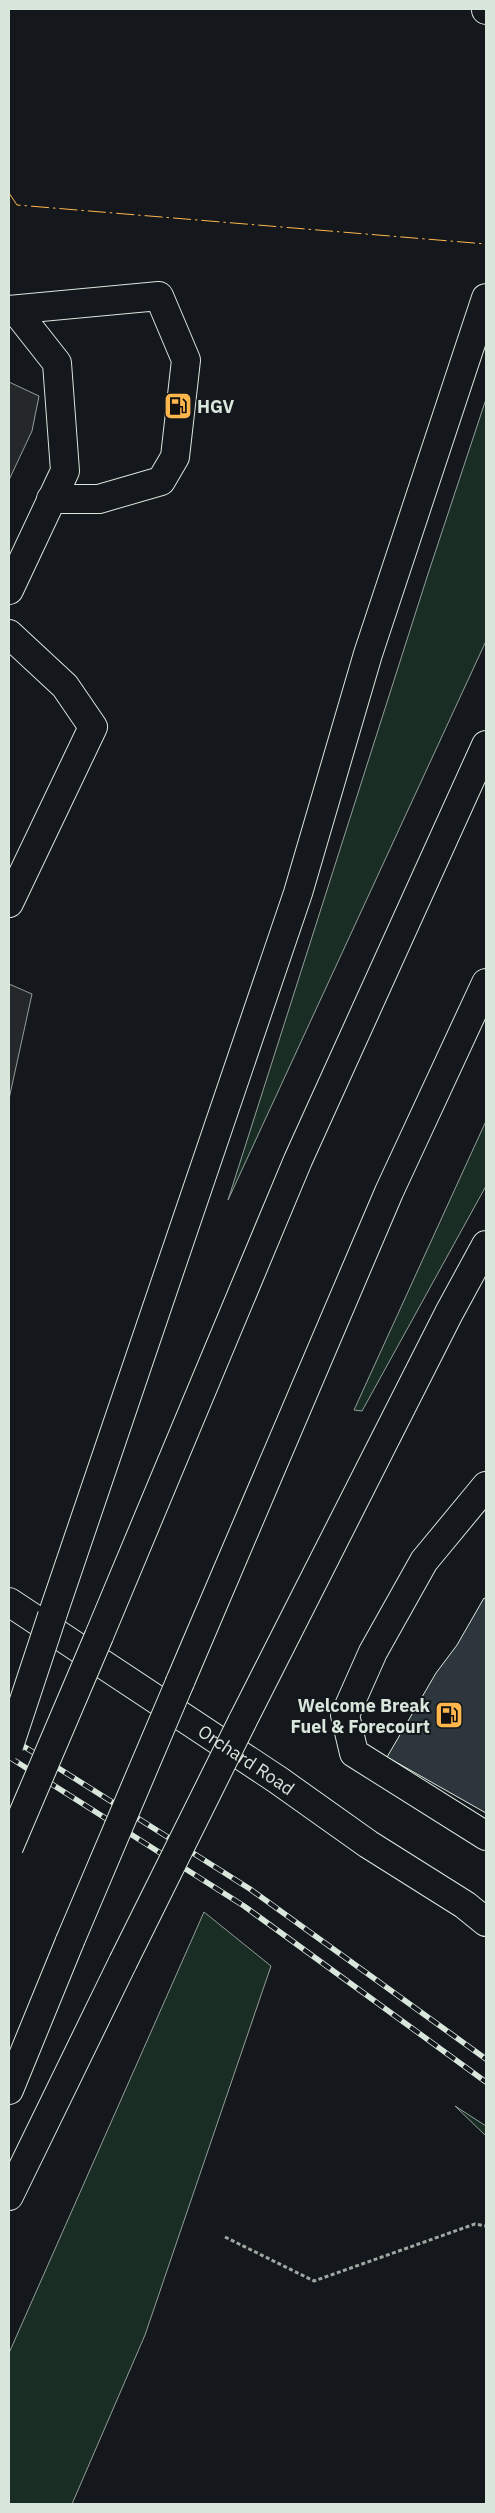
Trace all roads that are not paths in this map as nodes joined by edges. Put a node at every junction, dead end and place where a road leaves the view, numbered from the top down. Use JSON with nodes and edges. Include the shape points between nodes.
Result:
{"nodes":[{"id":1,"x":486,"y":298,"type":"edge"},
{"id":2,"x":12,"y":310,"type":"edge"},
{"id":3,"x":52,"y":499,"type":"junction"},
{"id":4,"x":9,"y":590,"type":"edge"},
{"id":5,"x":9,"y":634,"type":"edge"},
{"id":6,"x":486,"y":744,"type":"edge"},
{"id":7,"x":9,"y":903,"type":"edge"},
{"id":8,"x":486,"y":983,"type":"edge"},
{"id":9,"x":486,"y":1245,"type":"edge"},
{"id":10,"x":486,"y":1486,"type":"edge"},
{"id":11,"x":9,"y":1602,"type":"edge"},
{"id":12,"x":9,"y":1746,"type":"edge"},
{"id":13,"x":486,"y":1836,"type":"edge"},
{"id":14,"x":9,"y":1847,"type":"edge"},
{"id":15,"x":475,"y":1904,"type":"edge"},
{"id":16,"x":486,"y":1922,"type":"edge"},
{"id":17,"x":9,"y":2090,"type":"edge"},
{"id":18,"x":9,"y":2196,"type":"edge"}],
"edges":[{"from":1,"to":12,"type":"main road","bridge":true,"via":[[368,654],[298,893]]},
{"from":2,"to":3,"type":"main road","via":[[57,363],[64,471]]},
{"from":2,"to":3,"type":"main road","via":[[159,296],[186,360],[175,457],[160,481],[99,499]]},
{"from":3,"to":4,"type":"main road"},
{"from":5,"to":7,"type":"main road","via":[[65,686],[94,727]]},
{"from":6,"to":14,"type":"main road","bridge":true,"via":[[298,1160]]},
{"from":8,"to":17,"type":"main road","bridge":true,"via":[[389,1192]]},
{"from":9,"to":18,"type":"main road","bridge":true,"via":[[242,1722]]},
{"from":10,"to":13,"type":"main road","via":[[424,1561],[373,1652],[346,1715],[354,1753]]},
{"from":11,"to":15,"type":"main road","name":"Orchard Road","via":[[278,1780],[368,1844]]},
{"from":15,"to":16,"type":"main road","name":"Orchard Road"}]}
